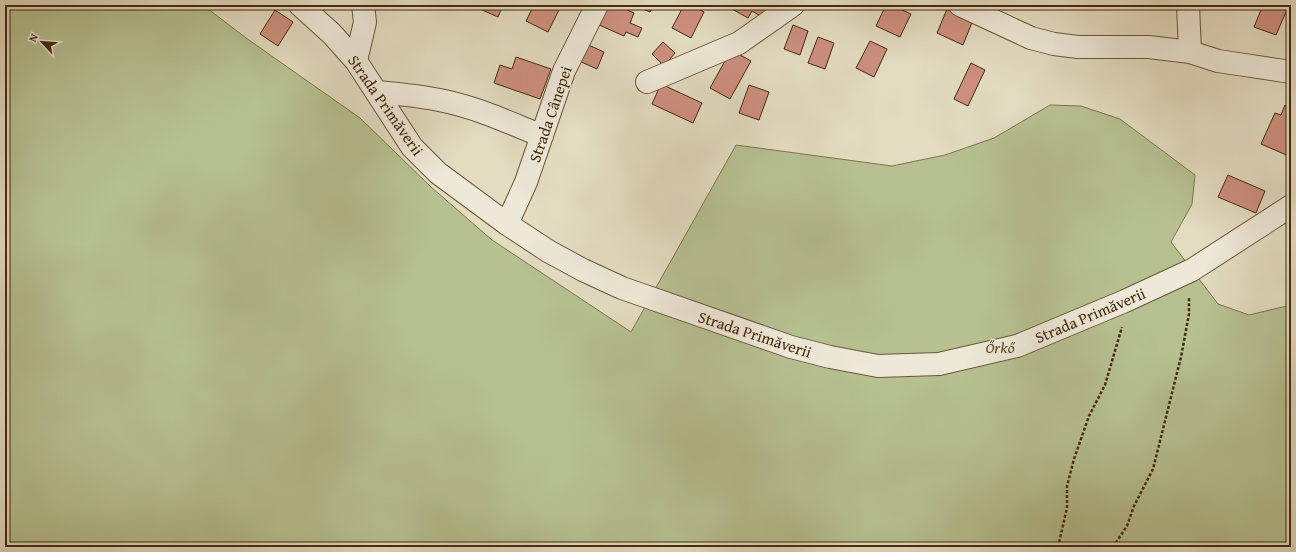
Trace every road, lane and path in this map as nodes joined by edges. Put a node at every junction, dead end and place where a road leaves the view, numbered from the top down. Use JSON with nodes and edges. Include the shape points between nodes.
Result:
{"nodes":[{"id":1,"x":300,"y":5,"type":"edge"},
{"id":2,"x":363,"y":5,"type":"edge"},
{"id":3,"x":597,"y":5,"type":"edge"},
{"id":4,"x":793,"y":5,"type":"edge"},
{"id":5,"x":960,"y":5,"type":"edge"},
{"id":6,"x":1188,"y":5,"type":"edge"},
{"id":7,"x":1190,"y":52,"type":"junction"},
{"id":8,"x":356,"y":61,"type":"junction"},
{"id":9,"x":1291,"y":72,"type":"edge"},
{"id":10,"x":647,"y":82,"type":"dead end"},
{"id":11,"x":377,"y":92,"type":"junction"},
{"id":12,"x":542,"y":136,"type":"junction"},
{"id":13,"x":1291,"y":206,"type":"edge"},
{"id":14,"x":507,"y":224,"type":"junction"},
{"id":15,"x":1192,"y":270,"type":"junction"},
{"id":16,"x":1125,"y":301,"type":"junction"},
{"id":17,"x":1058,"y":547,"type":"edge"},
{"id":18,"x":1113,"y":547,"type":"edge"}],
"edges":[{"from":1,"to":8,"type":"street","name":"Strada Primăverii","via":[[332,34]]},
{"from":2,"to":8,"type":"street","via":[[365,22]]},
{"from":3,"to":12,"type":"street","name":"Strada Cânepei","via":[[564,71]]},
{"from":4,"to":10,"type":"street","via":[[739,43]]},
{"from":5,"to":7,"type":"street","via":[[1031,38],[1054,44],[1078,47],[1149,47]]},
{"from":6,"to":7,"type":"street"},
{"from":7,"to":9,"type":"street","via":[[1218,61]]},
{"from":8,"to":11,"type":"street","name":"Strada Primăverii"},
{"from":11,"to":12,"type":"street","via":[[446,101]]},
{"from":11,"to":14,"type":"street","name":"Strada Primăverii","via":[[412,147],[438,173]]},
{"from":12,"to":14,"type":"street","name":"Strada Cânepei","via":[[526,182]]},
{"from":13,"to":15,"type":"street","name":"Strada Primăverii"},
{"from":14,"to":16,"type":"street","name":"Strada Primăverii","via":[[548,251],[622,288],[791,347],[878,366],[939,364],[1018,346]]},
{"from":15,"to":16,"type":"street","name":"Strada Primăverii"},
{"from":15,"to":18,"type":"path","via":[[1189,314],[1181,357],[1154,470],[1134,506],[1127,526]]},
{"from":16,"to":17,"type":"path","via":[[1124,319],[1105,385],[1089,416],[1074,459],[1067,486],[1067,508]]}]}
